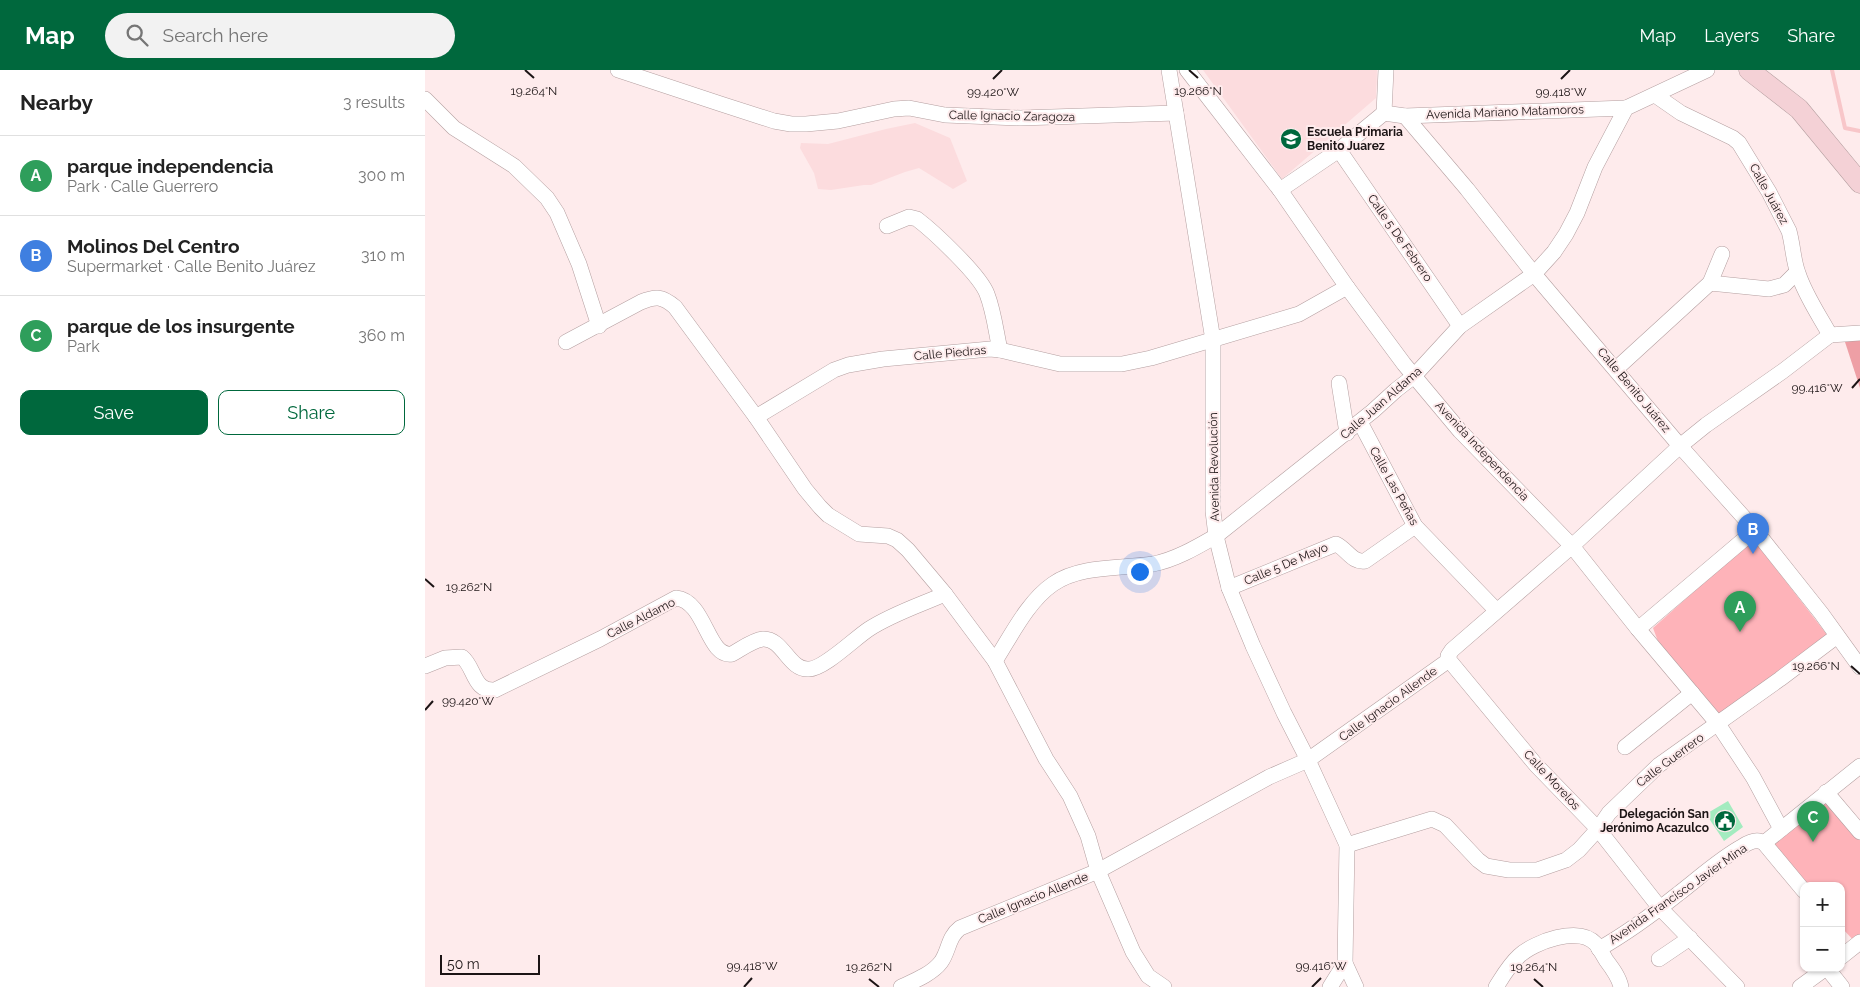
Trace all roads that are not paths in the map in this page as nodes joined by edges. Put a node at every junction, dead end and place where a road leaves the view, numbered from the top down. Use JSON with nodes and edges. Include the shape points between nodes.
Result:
{"nodes":[{"id":1,"x":618,"y":70,"type":"edge"},
{"id":2,"x":1169,"y":70,"type":"edge"},
{"id":3,"x":1187,"y":70,"type":"edge"},
{"id":4,"x":1386,"y":70,"type":"edge"},
{"id":5,"x":1707,"y":70,"type":"edge"},
{"id":6,"x":1749,"y":70,"type":"edge"},
{"id":7,"x":1655,"y":95,"type":"junction"},
{"id":8,"x":425,"y":99,"type":"edge"},
{"id":9,"x":1626,"y":108,"type":"junction"},
{"id":10,"x":1176,"y":113,"type":"junction"},
{"id":11,"x":1384,"y":114,"type":"junction"},
{"id":12,"x":1405,"y":116,"type":"junction"},
{"id":13,"x":1339,"y":150,"type":"junction"},
{"id":14,"x":1860,"y":182,"type":"edge"},
{"id":15,"x":1281,"y":190,"type":"junction"},
{"id":16,"x":887,"y":226,"type":"dead end"},
{"id":17,"x":1722,"y":254,"type":"dead end"},
{"id":18,"x":1797,"y":272,"type":"junction"},
{"id":19,"x":1535,"y":274,"type":"junction"},
{"id":20,"x":1710,"y":283,"type":"junction"},
{"id":21,"x":1347,"y":287,"type":"junction"},
{"id":22,"x":599,"y":326,"type":"junction"},
{"id":23,"x":1460,"y":326,"type":"junction"},
{"id":24,"x":1860,"y":333,"type":"edge"},
{"id":25,"x":1830,"y":335,"type":"junction"},
{"id":26,"x":1213,"y":340,"type":"junction"},
{"id":27,"x":566,"y":342,"type":"dead end"},
{"id":28,"x":1000,"y":350,"type":"junction"},
{"id":29,"x":1616,"y":369,"type":"junction"},
{"id":30,"x":1414,"y":376,"type":"junction"},
{"id":31,"x":1339,"y":383,"type":"dead end"},
{"id":32,"x":756,"y":417,"type":"junction"},
{"id":33,"x":1360,"y":422,"type":"junction"},
{"id":34,"x":1347,"y":433,"type":"junction"},
{"id":35,"x":1680,"y":446,"type":"junction"},
{"id":36,"x":1415,"y":526,"type":"junction"},
{"id":37,"x":1755,"y":530,"type":"junction"},
{"id":38,"x":1216,"y":536,"type":"junction"},
{"id":39,"x":1571,"y":546,"type":"junction"},
{"id":40,"x":1229,"y":588,"type":"junction"},
{"id":41,"x":945,"y":594,"type":"junction"},
{"id":42,"x":1496,"y":610,"type":"junction"},
{"id":43,"x":1638,"y":630,"type":"junction"},
{"id":44,"x":1837,"y":636,"type":"junction"},
{"id":45,"x":1449,"y":660,"type":"junction"},
{"id":46,"x":995,"y":661,"type":"junction"},
{"id":47,"x":425,"y":666,"type":"edge"},
{"id":48,"x":1860,"y":667,"type":"edge"},
{"id":49,"x":1692,"y":694,"type":"junction"},
{"id":50,"x":1718,"y":724,"type":"junction"},
{"id":51,"x":1625,"y":747,"type":"dead end"},
{"id":52,"x":1309,"y":760,"type":"junction"},
{"id":53,"x":1860,"y":766,"type":"edge"},
{"id":54,"x":1827,"y":791,"type":"junction"},
{"id":55,"x":1781,"y":828,"type":"junction"},
{"id":56,"x":1598,"y":829,"type":"junction"},
{"id":57,"x":1860,"y":832,"type":"edge"},
{"id":58,"x":1764,"y":843,"type":"junction"},
{"id":59,"x":1347,"y":845,"type":"junction"},
{"id":60,"x":1098,"y":871,"type":"junction"},
{"id":61,"x":1800,"y":886,"type":"edge"},
{"id":62,"x":1660,"y":908,"type":"junction"},
{"id":63,"x":1690,"y":938,"type":"junction"},
{"id":64,"x":1599,"y":949,"type":"junction"},
{"id":65,"x":1659,"y":959,"type":"dead end"},
{"id":66,"x":1345,"y":963,"type":"junction"},
{"id":67,"x":1821,"y":972,"type":"edge"},
{"id":68,"x":1829,"y":972,"type":"edge"},
{"id":69,"x":1620,"y":985,"type":"edge"},
{"id":70,"x":901,"y":987,"type":"edge"},
{"id":71,"x":1164,"y":987,"type":"edge"},
{"id":72,"x":1330,"y":987,"type":"edge"},
{"id":73,"x":1356,"y":987,"type":"edge"},
{"id":74,"x":1496,"y":987,"type":"edge"},
{"id":75,"x":1737,"y":987,"type":"edge"},
{"id":76,"x":1800,"y":987,"type":"edge"},
{"id":77,"x":1841,"y":987,"type":"edge"}],
"edges":[{"from":1,"to":10,"type":"street","name":"Calle Ignacio Zaragoza","via":[[791,124],[838,121],[909,108],[945,115],[1020,118]]},
{"from":2,"to":10,"type":"street","name":"Avenida Revolución"},
{"from":3,"to":15,"type":"street","name":"Avenida Independencia"},
{"from":4,"to":11,"type":"street"},
{"from":5,"to":7,"type":"street"},
{"from":6,"to":14,"type":"main road","via":[[1799,109]]},
{"from":7,"to":9,"type":"street"},
{"from":7,"to":18,"type":"street","name":"Calle Juárez","via":[[1681,113],[1739,143],[1789,231]]},
{"from":8,"to":22,"type":"street","via":[[454,128],[514,166],[547,198],[557,212],[579,264]]},
{"from":9,"to":12,"type":"street","name":"Avenida Mariano Matamoros"},
{"from":9,"to":19,"type":"street","name":"Calle Juan Aldama","via":[[1595,167],[1566,234]]},
{"from":10,"to":26,"type":"street","name":"Avenida Revolución"},
{"from":11,"to":12,"type":"street","name":"Avenida Mariano Matamoros"},
{"from":11,"to":13,"type":"street"},
{"from":12,"to":19,"type":"street","name":"Calle Benito Juárez"},
{"from":13,"to":15,"type":"street"},
{"from":13,"to":23,"type":"street","name":"Calle 5 De Febrero"},
{"from":15,"to":21,"type":"street","name":"Avenida Independencia"},
{"from":16,"to":28,"type":"street","via":[[909,217],[917,219],[970,270],[987,294]]},
{"from":17,"to":20,"type":"street"},
{"from":18,"to":20,"type":"street","via":[[1789,282],[1769,289]]},
{"from":18,"to":25,"type":"street","name":"Calle Juárez"},
{"from":19,"to":23,"type":"street","name":"Calle Juan Aldama"},
{"from":19,"to":29,"type":"street","name":"Calle Benito Juárez"},
{"from":20,"to":29,"type":"street"},
{"from":21,"to":26,"type":"street","name":"Calle Piedras","via":[[1299,314]]},
{"from":21,"to":30,"type":"street","name":"Avenida Independencia"},
{"from":22,"to":27,"type":"street"},
{"from":22,"to":32,"type":"street","via":[[652,298],[669,302]]},
{"from":23,"to":30,"type":"street","name":"Calle Juan Aldama"},
{"from":24,"to":25,"type":"street"},
{"from":25,"to":35,"type":"street","name":"Calle Ignacio Allende"},
{"from":26,"to":28,"type":"street","name":"Calle Piedras","via":[[1122,364],[1060,364]]},
{"from":26,"to":38,"type":"street","name":"Avenida Revolución","via":[[1213,511]]},
{"from":28,"to":32,"type":"street","name":"Calle Piedras","via":[[883,359],[848,365]]},
{"from":29,"to":35,"type":"street","name":"Calle Benito Juárez"},
{"from":30,"to":33,"type":"street","name":"Calle Juan Aldama"},
{"from":30,"to":39,"type":"street","name":"Avenida Independencia","via":[[1460,431]]},
{"from":31,"to":34,"type":"street"},
{"from":32,"to":41,"type":"street","via":[[805,489],[828,515],[859,534],[893,537]]},
{"from":33,"to":34,"type":"street","name":"Calle Juan Aldama"},
{"from":33,"to":36,"type":"street","name":"Calle Las Peñas"},
{"from":34,"to":38,"type":"street","name":"Calle Juan Aldama"},
{"from":35,"to":37,"type":"street","name":"Calle Benito Juárez"},
{"from":35,"to":39,"type":"street","name":"Calle Ignacio Allende"},
{"from":36,"to":40,"type":"street","name":"Calle 5 De Mayo","via":[[1365,561],[1356,560],[1335,544]]},
{"from":36,"to":42,"type":"street","name":"Calle Las Peñas"},
{"from":37,"to":43,"type":"street"},
{"from":37,"to":44,"type":"street","name":"Calle Benito Juárez"},
{"from":38,"to":40,"type":"street","name":"Avenida Revolución"},
{"from":38,"to":46,"type":"street","name":"Calle Juan Aldama","via":[[1154,564],[1064,577],[1040,595]]},
{"from":39,"to":42,"type":"street","name":"Calle Ignacio Allende"},
{"from":39,"to":43,"type":"street","name":"Avenida Independencia"},
{"from":40,"to":52,"type":"street","name":"Avenida Revolución","via":[[1284,713]]},
{"from":41,"to":46,"type":"street"},
{"from":41,"to":47,"type":"street","name":"Calle Aldamo","via":[[870,628],[821,665],[808,670],[797,666],[780,648],[765,639],[732,654],[723,652],[713,642],[694,607],[676,598],[495,690],[487,690],[478,684],[467,660],[462,657],[445,658]]},
{"from":42,"to":45,"type":"street","name":"Calle Ignacio Allende","via":[[1452,650]]},
{"from":43,"to":49,"type":"street","name":"Avenida Independencia"},
{"from":44,"to":48,"type":"street","name":"Calle Benito Juárez"},
{"from":44,"to":50,"type":"street","name":"Calle Guerrero"},
{"from":45,"to":52,"type":"street","name":"Calle Ignacio Allende"},
{"from":45,"to":56,"type":"street","name":"Calle Morelos","via":[[1536,765]]},
{"from":46,"to":60,"type":"street","via":[[1045,759],[1070,796],[1088,836]]},
{"from":49,"to":50,"type":"street","name":"Avenida Independencia"},
{"from":49,"to":51,"type":"street"},
{"from":50,"to":55,"type":"street","name":"Avenida Independencia"},
{"from":50,"to":56,"type":"street","name":"Calle Guerrero","via":[[1659,765],[1609,813]]},
{"from":52,"to":59,"type":"street","name":"Avenida Revolución"},
{"from":52,"to":60,"type":"street","name":"Calle Ignacio Allende","via":[[1269,777]]},
{"from":53,"to":54,"type":"street","name":"Avenida Francisco Javier Mina"},
{"from":54,"to":55,"type":"street","name":"Avenida Francisco Javier Mina"},
{"from":54,"to":57,"type":"street"},
{"from":55,"to":58,"type":"street","name":"Avenida Francisco Javier Mina"},
{"from":56,"to":59,"type":"street","name":"Calle Guerrero","via":[[1566,860],[1537,870],[1486,866],[1445,825],[1432,819]]},
{"from":56,"to":62,"type":"street","name":"Calle Morelos"},
{"from":58,"to":61,"type":"street"},
{"from":58,"to":62,"type":"street","name":"Avenida Francisco Javier Mina","via":[[1753,841],[1742,846]]},
{"from":59,"to":66,"type":"street","name":"Avenida Revolución"},
{"from":60,"to":70,"type":"street","name":"Calle Ignacio Allende","via":[[959,928],[949,941],[941,962]]},
{"from":60,"to":71,"type":"street","via":[[1133,952],[1148,976]]},
{"from":62,"to":63,"type":"street","name":"Calle Morelos"},
{"from":62,"to":64,"type":"street","name":"Avenida Francisco Javier Mina"},
{"from":63,"to":65,"type":"street"},
{"from":63,"to":75,"type":"street","name":"Calle Morelos"},
{"from":64,"to":69,"type":"street","name":"Avenida Francisco Javier Mina"},
{"from":64,"to":74,"type":"street","name":"Avenida Francisco Javier Mina","via":[[1595,943],[1578,935],[1540,943],[1520,955]]},
{"from":66,"to":72,"type":"street"},
{"from":66,"to":73,"type":"street","name":"Avenida Revolución"},
{"from":67,"to":76,"type":"street"},
{"from":68,"to":77,"type":"street"}]}
